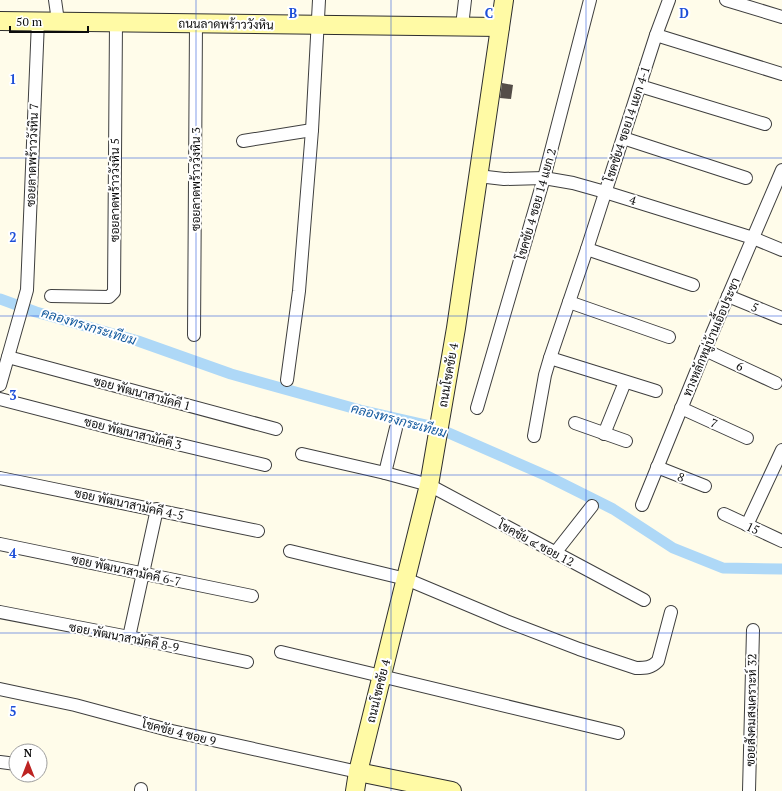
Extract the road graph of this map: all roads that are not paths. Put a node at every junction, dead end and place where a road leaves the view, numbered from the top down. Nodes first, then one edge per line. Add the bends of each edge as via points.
1 (55, 0) edge
2 (319, 0) edge
3 (465, 0) edge
4 (504, 0) edge
5 (590, 0) edge
6 (669, 0) edge
7 (726, 0) edge
8 (782, 17) edge
9 (0, 21) edge
10 (38, 21) junction
11 (58, 22) junction
12 (116, 22) junction
13 (196, 23) junction
14 (318, 25) junction
15 (462, 26) junction
16 (500, 27) junction
17 (656, 35) junction
18 (782, 74) edge
19 (640, 86) junction
20 (765, 124) dead end
21 (312, 130) junction
22 (623, 138) junction
23 (243, 141) dead end
24 (478, 176) junction
25 (544, 178) junction
26 (746, 178) dead end
27 (780, 178) edge
28 (605, 192) junction
29 (753, 238) junction
30 (587, 249) junction
31 (782, 250) edge
32 (692, 285) dead end
33 (51, 296) dead end
34 (728, 296) junction
35 (569, 302) junction
36 (782, 318) edge
37 (194, 335) dead end
38 (669, 337) dead end
39 (705, 350) junction
40 (8, 358) junction
41 (550, 358) junction
42 (2, 372) edge
43 (287, 380) dead end
44 (625, 382) junction
45 (776, 383) dead end
46 (0, 385) edge
47 (656, 391) dead end
48 (0, 399) edge
49 (477, 408) dead end
50 (681, 408) junction
51 (575, 423) dead end
52 (396, 428) dead end
53 (276, 429) dead end
54 (604, 434) junction
55 (534, 436) dead end
56 (747, 438) dead end
57 (626, 441) dead end
58 (782, 450) edge
59 (302, 454) dead end
60 (265, 465) dead end
61 (657, 467) junction
62 (778, 471) edge
63 (385, 473) junction
64 (0, 478) edge
65 (429, 485) junction
66 (705, 486) dead end
67 (642, 505) dead end
68 (592, 506) dead end
69 (157, 509) junction
70 (724, 514) dead end
71 (747, 525) junction
72 (258, 531) dead end
73 (782, 541) edge
74 (0, 544) edge
75 (290, 551) dead end
76 (555, 553) junction
77 (143, 573) junction
78 (406, 579) junction
79 (252, 596) dead end
80 (644, 600) dead end
81 (0, 612) edge
82 (671, 612) dead end
83 (753, 630) dead end
84 (129, 637) junction
85 (282, 652) dead end
86 (247, 662) dead end
87 (382, 676) junction
88 (0, 689) edge
89 (618, 733) dead end
90 (358, 772) junction
91 (355, 791) edge
92 (452, 791) edge
93 (749, 791) edge

1 - 11 street
2 - 14 street
3 - 15 street
4 - 16 main road, ถนนโชคชัย 4
5 - 25 street, โชคชัย 4 ซอย 14 แยก 2
6 - 17 street, โชคชัย4 ซอย14 แยก 4-1
7 - 8 street
9 - 10 main road, ถนนลาดพร้าววังหิน
10 - 11 main road, ถนนลาดพร้าววังหิน
10 - 40 street, ซอยลาดพร้าววังหิน 7 via 24,301
11 - 12 main road, ถนนลาดพร้าววังหิน
12 - 13 main road, ถนนลาดพร้าววังหิน
12 - 33 street, ซอยลาดพร้าววังหิน 5 via 114,292 109,297
13 - 14 main road, ถนนลาดพร้าววังหิน
13 - 37 street, ซอยลาดพร้าววังหิน 3
14 - 15 main road, ถนนลาดพร้าววังหิน
14 - 21 street
15 - 16 main road, ถนนลาดพร้าววังหิน
16 - 24 main road, ถนนโชคชัย 4
17 - 18 street
17 - 19 street, โชคชัย4 ซอย14 แยก 4-1
19 - 20 street
19 - 22 street, โชคชัย4 ซอย14 แยก 4-1
21 - 23 street
21 - 43 street via 299,291
22 - 26 street
22 - 28 street, โชคชัย4 ซอย14 แยก 4-1
24 - 25 street, 4 via 504,179
24 - 65 main road, ถนนโชคชัย 4 via 456,328
25 - 28 street, 4
25 - 49 street, โชคชัย 4 ซอย 14 แยก 2
27 - 29 street, ทางหลักหมู่บ้านเอื้อประชา
28 - 29 street, 4
28 - 30 street, โชคชัย4 ซอย14 แยก 4-1
29 - 31 street, 4
29 - 34 street, ทางหลักหมู่บ้านเอื้อประชา
30 - 32 street
30 - 35 street, โชคชัย4 ซอย14 แยก 4-1
34 - 36 street, 5
34 - 39 street, ทางหลักหมู่บ้านเอื้อประชา
35 - 38 street
35 - 41 street, โชคชัย4 ซอย14 แยก 4-1
39 - 45 street, 6
39 - 50 street, ทางหลักหมู่บ้านเอื้อประชา
40 - 42 street, ซอยลาดพร้าววังหิน 7
40 - 53 street, ซอย พัฒนาสามัคคี 1
41 - 44 street
41 - 55 street, โชคชัย4 ซอย14 แยก 4-1
42 - 46 street, ซอยลาดพร้าววังหิน 7
44 - 47 street
44 - 54 street
48 - 60 street, ซอย พัฒนาสามัคคี 3
50 - 56 street, 7
50 - 61 street, ทางหลักหมู่บ้านเอื้อประชา
51 - 54 street
52 - 63 street
54 - 57 street
58 - 62 street
59 - 63 street, โชคชัย ๔ ซอย 12
61 - 66 street, 8
61 - 67 street, ทางหลักหมู่บ้านเอื้อประชา
62 - 71 street
63 - 65 street, โชคชัย ๔ ซอย 12
64 - 69 street, ซอย พัฒนาสามัคคี 4-5
65 - 76 street, โชคชัย ๔ ซอย 12
65 - 78 main road, ถนนโชคชัย 4
68 - 76 street
69 - 72 street, ซอย พัฒนาสามัคคี 4-5
69 - 77 street
70 - 71 street, 15
71 - 73 street, 15
74 - 77 street, ซอย พัฒนาสามัคคี 6-7
75 - 78 street
76 - 80 street, โชคชัย ๔ ซอย 12
77 - 79 street, ซอย พัฒนาสามัคคี 6-7
77 - 84 street
78 - 82 street via 506,621 636,668 653,666 658,661
78 - 87 main road, ถนนโชคชัย 4
81 - 84 street, ซอย พัฒนาสามัคคี 8-9
83 - 93 street, ซอยสังคมสงเคราะห์ 32
84 - 86 street, ซอย พัฒนาสามัคคี 8-9
85 - 87 street
87 - 89 street
87 - 90 main road, ถนนโชคชัย 4
88 - 90 street, โชคชัย 4 ซอย 9 via 75,705 179,733
90 - 91 main road, ถนนโชคชัย 4
90 - 92 main road

